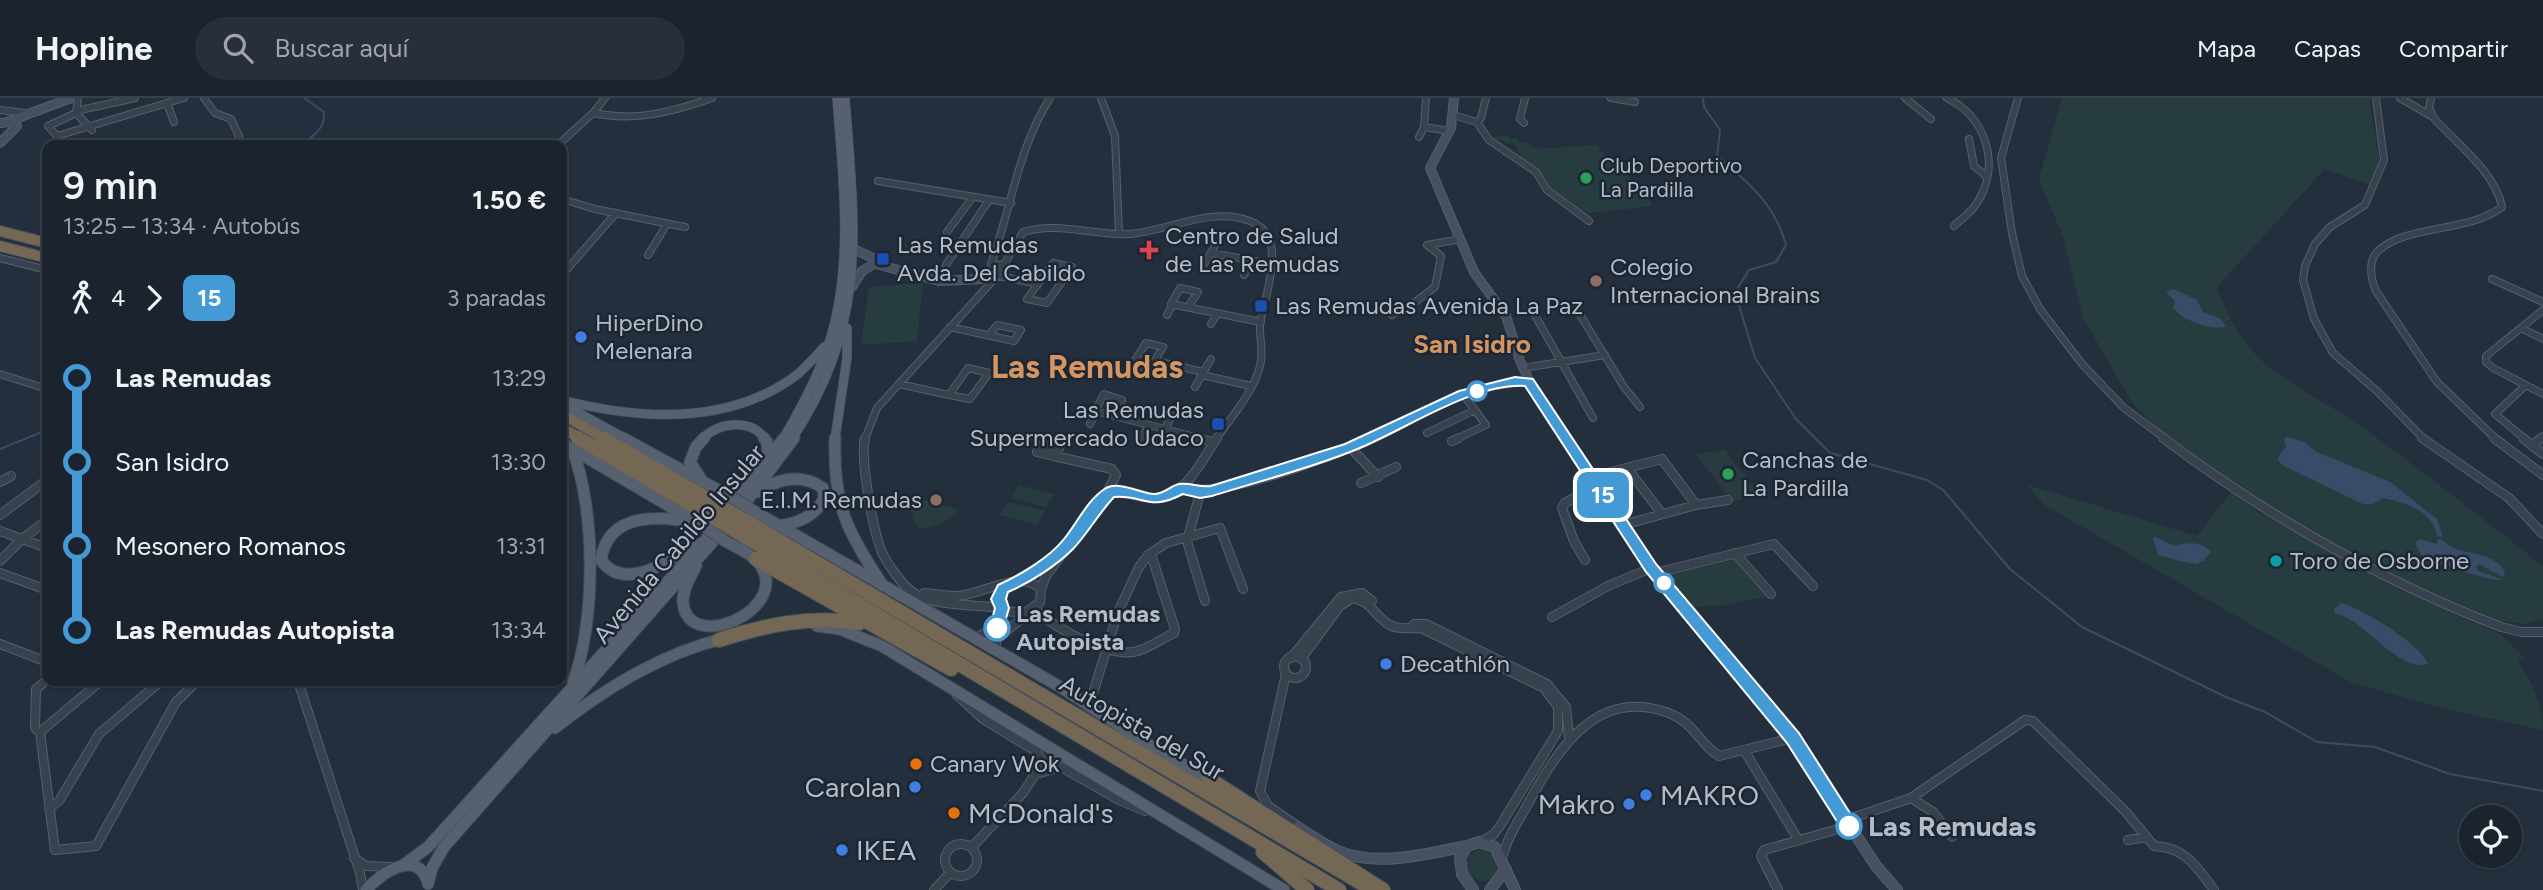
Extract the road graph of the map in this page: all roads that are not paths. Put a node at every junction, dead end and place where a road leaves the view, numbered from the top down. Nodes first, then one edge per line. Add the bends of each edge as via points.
1 (71, 98) edge
2 (78, 98) edge
3 (135, 98) edge
4 (184, 98) edge
5 (204, 98) edge
6 (606, 98) edge
7 (712, 98) edge
8 (837, 98) edge
9 (845, 98) edge
10 (1050, 98) edge
11 (1101, 98) edge
12 (1426, 98) edge
13 (1454, 98) edge
14 (1486, 98) edge
15 (1525, 98) edge
16 (1611, 98) edge
17 (1905, 98) edge
18 (1947, 98) edge
19 (2018, 98) edge
20 (2376, 98) edge
21 (2406, 101) edge
22 (1635, 102) dead end
23 (2430, 102) edge
24 (167, 103) junction
25 (44, 109) junction
26 (76, 112) junction
27 (34, 113) junction
28 (593, 113) junction
29 (1453, 115) junction
30 (2433, 117) junction
31 (3, 118) edge
32 (1931, 119) dead end
33 (174, 122) dead end
34 (1477, 122) junction
35 (1524, 123) dead end
36 (1424, 127) junction
37 (14, 129) junction
38 (92, 130) junction
39 (1450, 131) junction
40 (0, 137) edge
41 (1419, 137) dead end
42 (1969, 139) dead end
43 (237, 140) edge
44 (565, 140) edge
45 (0, 143) edge
46 (567, 147) edge
47 (572, 148) dead end
48 (1986, 176) junction
49 (878, 181) dead end
50 (972, 198) junction
51 (567, 200) edge
52 (989, 200) junction
53 (1011, 203) junction
54 (616, 213) junction
55 (1589, 220) dead end
56 (667, 224) junction
57 (1954, 226) dead end
58 (685, 227) dead end
59 (2, 232) edge
60 (947, 232) dead end
61 (1119, 234) junction
62 (1461, 239) junction
63 (42, 242) edge
64 (0, 246) edge
65 (42, 246) edge
66 (1215, 246) dead end
67 (854, 249) junction
68 (1211, 253) junction
69 (648, 255) dead end
70 (42, 257) edge
71 (0, 258) edge
72 (1252, 261) junction
73 (873, 262) junction
74 (1272, 264) junction
75 (946, 265) dead end
76 (1003, 265) junction
77 (994, 266) junction
78 (1203, 266) dead end
79 (42, 269) edge
80 (567, 269) edge
81 (1244, 275) dead end
82 (993, 277) junction
83 (981, 279) joint
84 (2492, 279) dead end
85 (1038, 284) junction
86 (852, 287) junction
87 (2543, 302) edge
88 (1173, 304) junction
89 (1188, 307) junction
90 (2543, 310) edge
91 (1579, 313) dead end
92 (1217, 314) junction
93 (1167, 315) dead end
94 (1392, 315) dead end
95 (1536, 317) dead end
96 (846, 321) junction
97 (1261, 322) junction
98 (1211, 324) dead end
99 (950, 327) junction
100 (2521, 328) junction
101 (833, 329) junction
102 (989, 335) dead end
103 (2543, 339) edge
104 (1605, 355) junction
105 (1211, 359) dead end
106 (1155, 361) junction
107 (1561, 362) junction
108 (1523, 368) junction
109 (1203, 373) junction
110 (0, 374) edge
111 (1528, 382) junction
112 (899, 384) junction
113 (2526, 385) junction
114 (1251, 386) junction
115 (1195, 387) dead end
116 (42, 388) edge
117 (1463, 394) junction
118 (2543, 394) edge
119 (949, 395) junction
120 (567, 402) edge
121 (567, 404) edge
122 (1640, 407) dead end
123 (1475, 410) junction
124 (1097, 411) junction
125 (1114, 415) junction
126 (1172, 416) dead end
127 (567, 418) edge
128 (1593, 418) dead end
129 (1090, 424) dead end
130 (1149, 425) junction
131 (1165, 429) junction
132 (567, 431) edge
133 (1427, 433) dead end
134 (2543, 436) edge
135 (1140, 441) dead end
136 (1452, 441) dead end
137 (1213, 442) junction
138 (567, 446) edge
139 (2532, 446) junction
140 (1350, 447) junction
141 (2543, 454) edge
142 (1054, 456) dead end
143 (768, 459) junction
144 (1396, 467) dead end
145 (1627, 468) junction
146 (2543, 475) edge
147 (11, 476) dead end
148 (1378, 477) junction
149 (1113, 480) junction
150 (703, 481) junction
151 (1594, 481) junction
152 (0, 482) edge
153 (1361, 483) dead end
154 (42, 484) edge
155 (1181, 489) junction
156 (1120, 491) junction
157 (1200, 493) junction
158 (1106, 494) junction
159 (751, 498) junction
160 (1728, 500) dead end
161 (1696, 505) junction
162 (1662, 514) junction
163 (0, 515) edge
164 (712, 521) junction
165 (42, 524) edge
166 (739, 525) junction
167 (1623, 525) junction
168 (778, 526) junction
169 (0, 531) edge
170 (2543, 534) edge
171 (1188, 535) junction
172 (22, 539) junction
173 (42, 544) edge
174 (1067, 545) junction
175 (1735, 553) junction
176 (1151, 554) junction
177 (700, 557) junction
178 (756, 559) junction
179 (1585, 560) dead end
180 (0, 561) edge
181 (1653, 570) junction
182 (0, 573) edge
183 (1022, 580) junction
184 (904, 584) junction
185 (1007, 585) junction
186 (1814, 586) dead end
187 (42, 588) edge
188 (885, 589) junction
189 (1041, 589) junction
190 (1242, 589) dead end
191 (1772, 594) dead end
192 (1205, 601) dead end
193 (1037, 607) junction
194 (1002, 608) junction
195 (1024, 613) junction
196 (1552, 617) dead end
197 (2543, 632) edge
198 (975, 638) junction
199 (719, 640) junction
200 (0, 644) edge
201 (1106, 648) junction
202 (995, 650) junction
203 (1291, 658) junction
204 (933, 659) junction
205 (1301, 659) junction
206 (42, 660) edge
207 (1286, 674) junction
208 (42, 684) edge
209 (92, 686) edge
210 (154, 686) edge
211 (192, 686) edge
212 (300, 686) edge
213 (571, 688) junction
214 (954, 691) junction
215 (1089, 706) junction
216 (40, 732) junction
217 (1569, 737) junction
218 (1793, 738) junction
219 (1086, 740) junction
220 (529, 750) junction
221 (1744, 750) junction
222 (1039, 773) junction
223 (1209, 779) junction
224 (1911, 798) junction
225 (49, 808) junction
226 (1847, 823) junction
227 (1176, 824) junction
228 (1236, 829) junction
229 (1311, 835) junction
230 (1952, 836) dead end
231 (2146, 837) junction
232 (1798, 839) junction
233 (2128, 841) dead end
234 (1480, 842) junction
235 (1466, 846) junction
236 (972, 848) junction
237 (1503, 855) junction
238 (354, 858) junction
239 (402, 866) junction
240 (1506, 869) junction
241 (950, 873) junction
242 (428, 887) edge
243 (365, 890) edge
244 (934, 890) edge
245 (1283, 890) edge
246 (1307, 890) edge
247 (1339, 890) edge
248 (1373, 890) edge
249 (1383, 890) edge
250 (1473, 890) edge
251 (1490, 890) edge
252 (1515, 890) edge
253 (1778, 890) edge
254 (1897, 890) edge
255 (2214, 890) edge

1 - 25 street
2 - 26 street
3 - 26 street
4 - 24 street
5 - 43 street via 215,113 231,119
6 - 28 street
7 - 28 street via 647,118
8 - 101 main road, Avenida Cabildo Insular via 844,242
9 - 67 main road, Avenida Cabildo Insular
10 - 53 street via 1024,146
11 - 61 street via 1115,136
12 - 36 street
13 - 29 street
14 - 34 street
15 - 35 street via 1520,119
16 - 22 street
17 - 32 street
18 - 48 street via 1965,107 1983,132 1990,170
19 - 197 street via 2001,158 2021,273 2035,302 2106,391 2265,510 2342,553 2496,624 2516,631
20 - 170 street via 2384,160 2365,205 2330,227 2315,244 2303,280 2314,319 2333,353 2412,429 2509,498
21 - 23 street
21 - 30 street
23 - 30 street
24 - 33 street
24 - 38 street
25 - 27 street
25 - 31 street
26 - 38 street
26 - 38 street via 48,126 57,136
27 - 31 street
27 - 37 street
28 - 44 street
29 - 34 street
29 - 39 street
30 - 146 street via 2500,193 2502,207 2489,216 2388,244 2373,258 2371,278 2437,382 2483,429
31 - 37 street via 15,123
34 - 55 street via 1489,140 1536,172 1547,190
36 - 39 street
36 - 41 street
37 - 40 street
37 - 45 street
39 - 62 street via 1430,168
42 - 48 street via 1974,166
46 - 47 street
48 - 57 street via 1977,204
49 - 50 street
50 - 52 street
50 - 60 street
51 - 54 street
52 - 53 street
52 - 75 street
53 - 77 street
54 - 56 street
54 - 80 street
56 - 58 street
56 - 69 street
59 - 63 highway
59 - 65 highway
61 - 74 street via 1217,217 1241,219 1264,230
61 - 76 street via 1031,229 1018,239
62 - 94 street via 1427,245 1441,256 1435,288
62 - 108 street via 1474,272 1506,316
64 - 70 highway
66 - 68 street
67 - 73 street
67 - 86 main road, Avenida Cabildo Insular
68 - 72 street
68 - 78 street
71 - 79 street
72 - 74 street
72 - 81 street
73 - 83 street via 939,281
73 - 86 street
74 - 97 street
76 - 77 street
76 - 82 street
77 - 82 street
82 - 83 street
82 - 85 street
82 - 99 street
84 - 87 street
85 - 85 street via 1027,299 1047,303 1072,267 1053,263
86 - 96 main road, Avenida Cabildo Insular
88 - 89 street
88 - 89 street via 1180,288 1198,292
88 - 93 street
89 - 92 street
90 - 100 street
91 - 104 street
92 - 97 street
92 - 98 street
95 - 107 street
96 - 159 main road, Avenida Cabildo Insular via 830,369 802,424
96 - 188 main road via 848,347 836,454 839,500 850,534
97 - 114 street via 1260,367
99 - 102 street
99 - 112 street
100 - 103 street
100 - 113 street via 2490,353 2486,362
101 - 120 main road via 821,351 803,369 767,393 731,407 688,415 643,414
101 - 143 main road, Avenida Cabildo Insular via 810,390
104 - 107 street
104 - 122 street
105 - 109 street
106 - 106 street via 1163,347 1146,343 1132,365 1150,369
106 - 109 street
107 - 108 street
107 - 128 street
108 - 111 street
109 - 114 street
109 - 115 street
110 - 116 street
111 - 117 street
111 - 151 street
112 - 119 street
112 - 184 street via 870,421 864,461 879,546
113 - 118 street
113 - 139 street via 2495,414
114 - 137 street
117 - 123 street
117 - 140 street
119 - 119 street via 970,399 989,373 968,368
121 - 150 main road
123 - 133 street
123 - 136 street via 1486,425
124 - 125 street
124 - 125 street via 1104,394 1120,397
124 - 129 street
125 - 130 street
126 - 131 street
127 - 164 highway, Autopista del Sur
130 - 131 street
130 - 135 street
131 - 137 street
132 - 164 highway, Autopista del Sur
134 - 139 street
137 - 155 street
138 - 164 main road
138 - 213 main road via 582,469 589,549 586,643
139 - 141 street
140 - 148 street
140 - 157 street
142 - 149 street via 1112,469
143 - 150 main road via 768,443 758,430 742,425 720,427 699,439 691,455 690,462
143 - 164 main road, Avenida Cabildo Insular
144 - 148 street
145 - 151 street
145 - 161 street via 1662,459
145 - 162 street
147 - 152 street
148 - 153 street
149 - 156 street
149 - 158 street
150 - 166 main road, bridge via 733,498
151 - 167 street
151 - 179 street via 1562,508
154 - 163 street
155 - 156 street via 1152,499
155 - 157 street
156 - 158 street
157 - 171 street
158 - 174 street
159 - 168 main road via 786,478 807,479 822,488 824,499 813,514
159 - 177 main road, Avenida Cabildo Insular
160 - 161 street
161 - 162 street
162 - 167 street
164 - 164 main road via 678,556 647,572 619,573 602,565 600,553 610,537 637,520
164 - 166 highway, Autopista del Sur, bridge
164 - 213 main road, Avenida Cabildo Insular
165 - 172 street
166 - 168 main road
166 - 178 main road
166 - 219 highway, Autopista del Sur
166 - 248 highway, Autopista del Sur
167 - 181 street
168 - 188 main road
169 - 172 street
171 - 176 street
171 - 190 street via 1220,528
171 - 192 street
172 - 173 street
172 - 180 street
174 - 183 street
174 - 189 street
175 - 181 street
175 - 186 street via 1774,544
175 - 191 street
176 - 201 street via 1121,603
176 - 201 street via 1174,633 1134,652
177 - 178 main road via 683,602 694,621 714,626 744,618 761,602 765,576
177 - 220 main road, Avenida Cabildo Insular
178 - 204 highway
181 - 196 street via 1608,586
181 - 218 street
182 - 187 street
183 - 185 street
183 - 189 street
184 - 185 street via 919,592 959,596
184 - 194 street via 916,595 939,601
185 - 194 street via 998,599
188 - 198 main road
189 - 193 street
193 - 195 street
193 - 201 street via 1044,619
194 - 195 street via 1012,614
194 - 198 street via 997,628
195 - 202 street via 997,638
198 - 202 main road
199 - 204 highway via 787,620 838,618 862,624
199 - 214 main road via 789,626 839,629 882,646
199 - 220 main road via 612,686
200 - 206 street
201 - 215 street
202 - 215 main road
203 - 205 street
203 - 207 street via 1283,665
203 - 217 street via 1337,600 1362,593 1389,622 1426,624 1546,684 1566,705
204 - 219 highway via 1023,711
205 - 207 street via 1307,668 1303,674
205 - 234 street via 1340,606 1357,598 1369,603 1388,624 1421,628 1553,696 1560,717 1558,731 1500,826
207 - 229 street via 1260,791 1268,806
208 - 216 street via 36,689 35,728
209 - 216 street
210 - 225 street via 99,734 58,801
211 - 225 street via 176,702 101,841 92,849 55,850
212 - 238 street
213 - 239 main road, Avenida Cabildo Insular via 428,847
214 - 222 street via 983,719 1037,752 1043,762
214 - 227 main road
215 - 223 main road
216 - 225 street
217 - 221 street via 1598,714 1644,706 1681,720 1719,755
217 - 237 street
218 - 221 street
218 - 226 street
219 - 228 highway, Autopista del Sur
220 - 242 main road, Avenida Cabildo Insular via 444,847
221 - 232 street
222 - 227 street via 1062,767 1117,799
222 - 236 street
223 - 229 street
223 - 249 highway
224 - 226 street
224 - 230 street via 1933,812
224 - 231 street via 2025,720 2033,721
226 - 232 street
226 - 254 street
227 - 245 main road
228 - 246 highway
228 - 247 highway, Autopista del Sur
229 - 235 street via 1340,852 1363,858
231 - 233 street
231 - 255 street via 2154,846 2183,851
232 - 253 street via 1762,852
234 - 235 street
234 - 237 street
235 - 250 street via 1458,867
236 - 241 street via 978,859 974,868 965,874
236 - 241 street via 959,846 947,853 944,866
237 - 240 street
238 - 239 street via 366,866
238 - 243 street
239 - 242 main road via 425,871
239 - 243 main road, Avenida Cabildo Insular via 383,873
240 - 251 street
240 - 252 street
241 - 244 street

